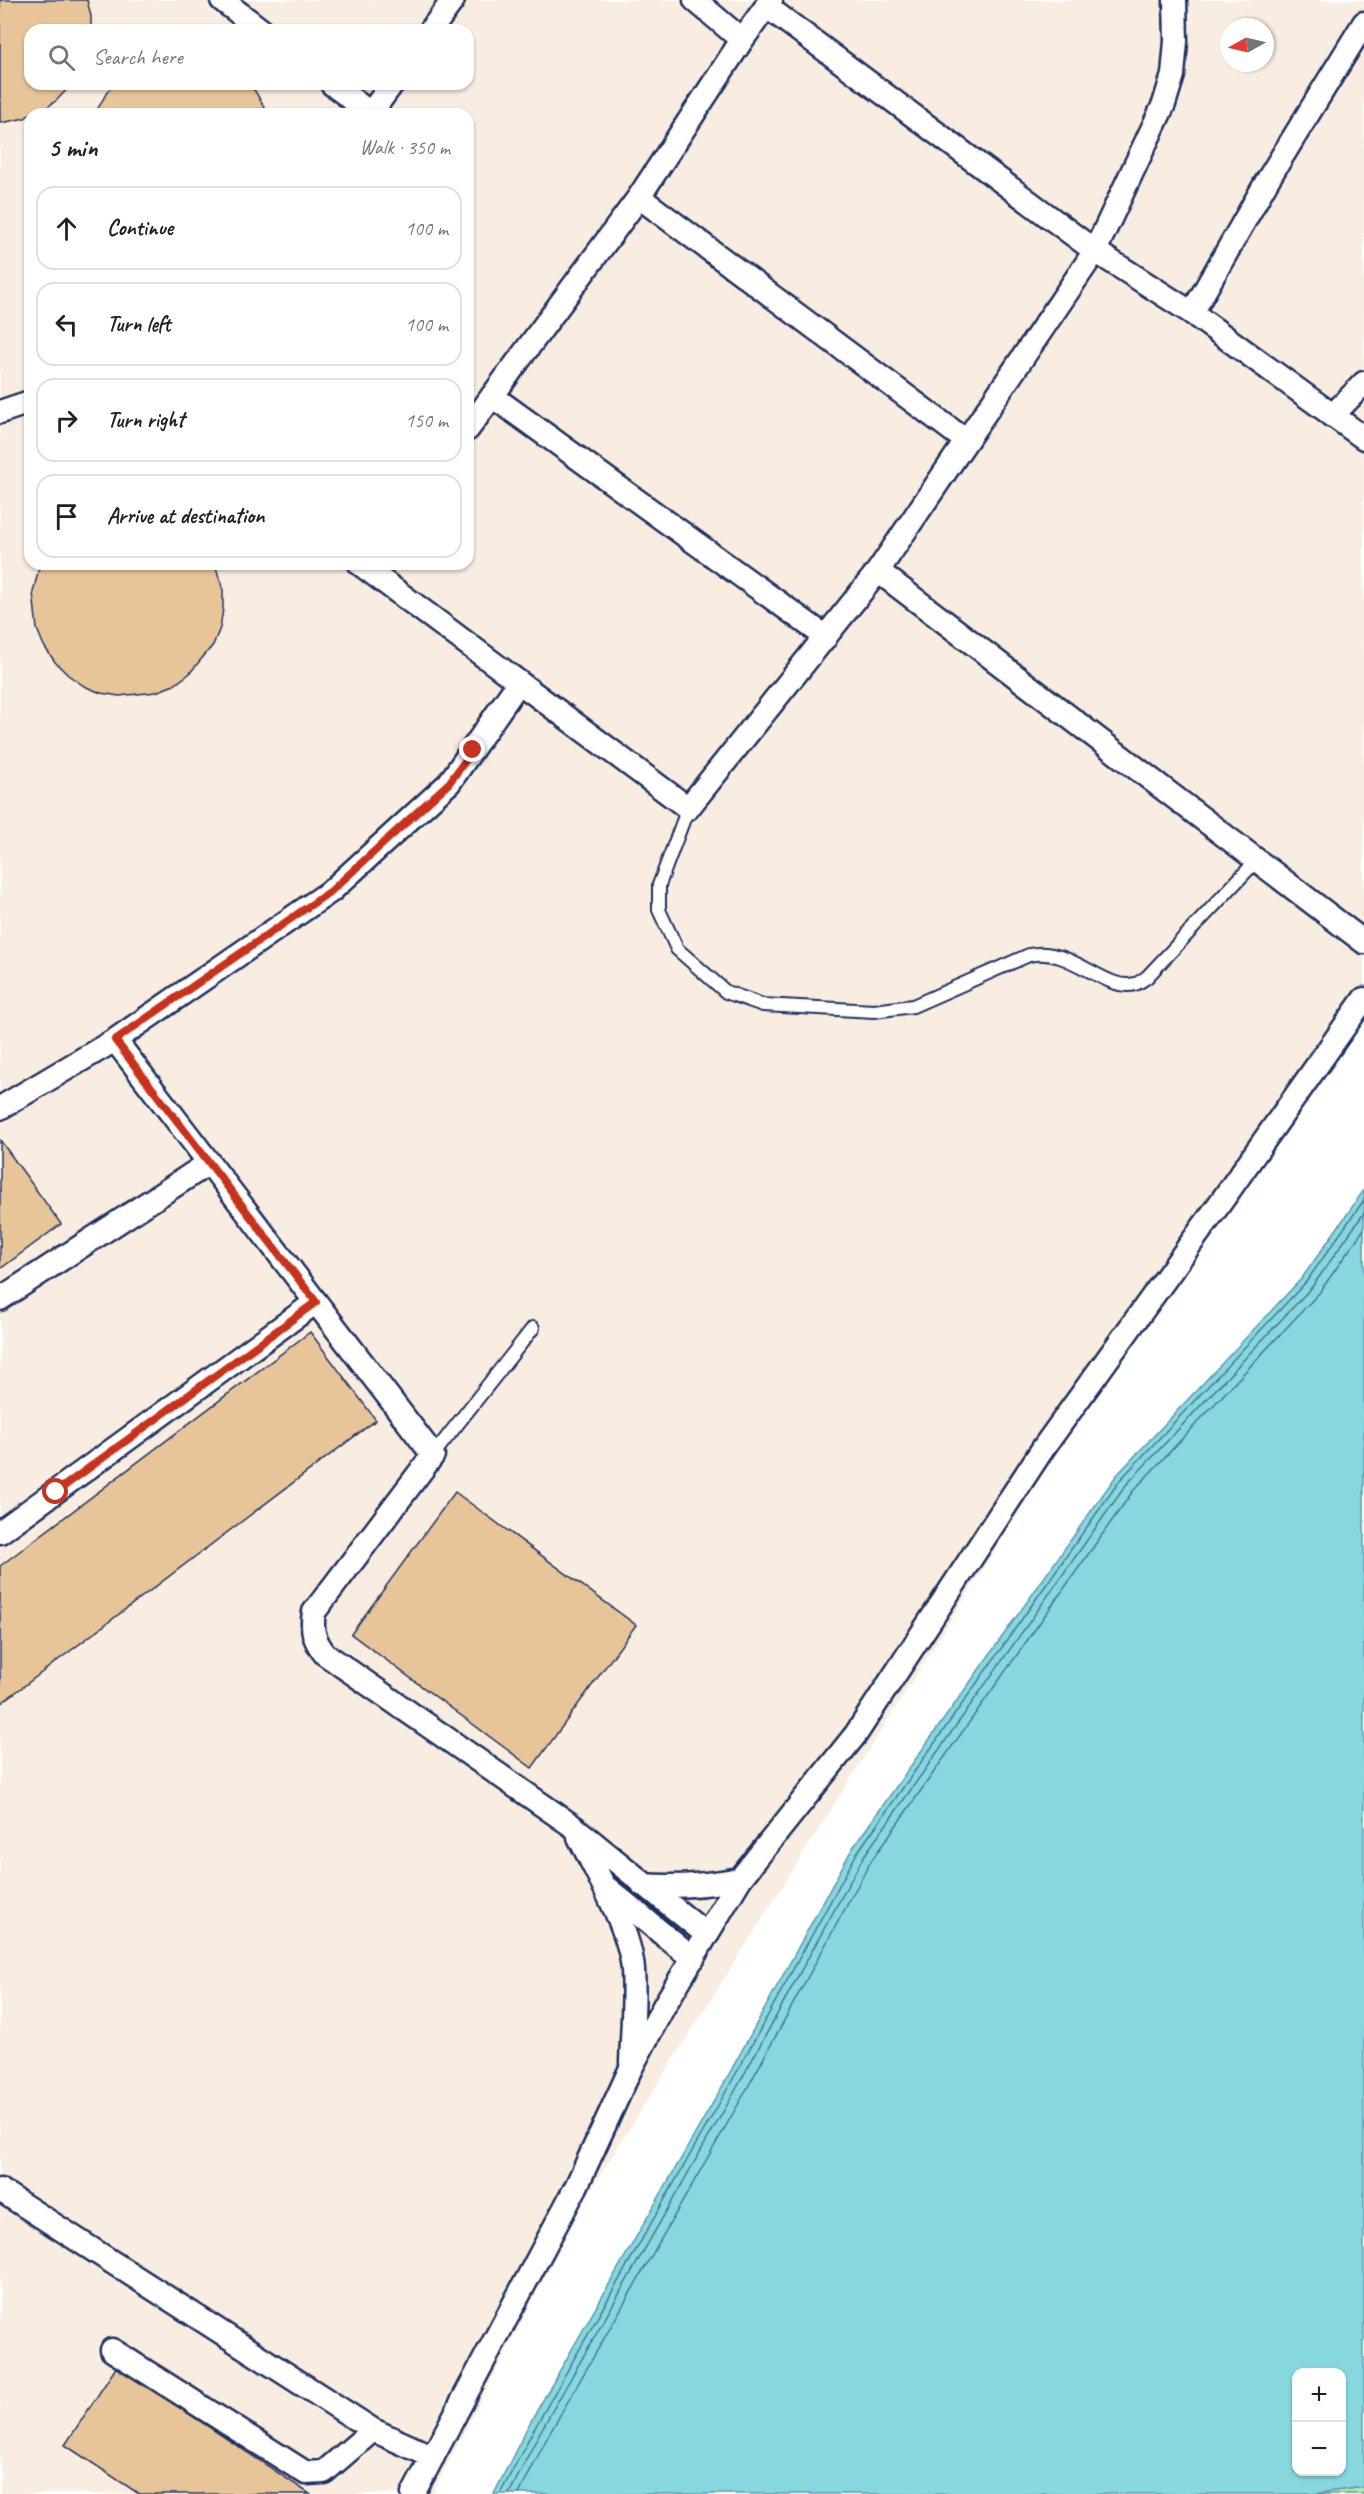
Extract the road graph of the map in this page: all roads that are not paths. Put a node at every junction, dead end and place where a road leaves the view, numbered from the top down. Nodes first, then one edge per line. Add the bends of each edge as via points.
1 (222, 0) edge
2 (453, 0) edge
3 (695, 0) edge
4 (1175, 0) edge
5 (769, 3) edge
6 (1364, 23) edge
7 (253, 24) edge
8 (435, 24) edge
9 (742, 40) junction
10 (340, 90) edge
11 (387, 90) edge
12 (363, 108) edge
13 (374, 108) edge
14 (639, 197) junction
15 (1095, 251) junction
16 (1192, 313) junction
17 (1364, 383) edge
18 (492, 396) junction
19 (24, 404) edge
20 (0, 412) edge
21 (1332, 416) junction
22 (474, 421) edge
23 (1364, 438) edge
24 (965, 440) junction
25 (371, 570) edge
26 (878, 571) junction
27 (826, 637) junction
28 (519, 682) junction
29 (688, 808) junction
30 (1256, 861) junction
31 (1364, 942) edge
32 (1364, 999) edge
33 (115, 1040) junction
34 (0, 1108) edge
35 (210, 1163) junction
36 (0, 1299) edge
37 (316, 1302) junction
38 (533, 1328) dead end
39 (433, 1455) junction
40 (0, 1532) edge
41 (574, 1827) junction
42 (740, 1879) junction
43 (603, 1885) junction
44 (643, 1885) junction
45 (707, 1935) junction
46 (693, 1959) junction
47 (631, 2067) junction
48 (0, 2190) edge
49 (112, 2350) dead end
50 (374, 2430) junction
51 (433, 2457) junction
52 (413, 2494) edge

1 - 7 street
2 - 8 street
3 - 9 street
4 - 15 street via 1173,75 1164,104
5 - 9 street
5 - 15 street
6 - 16 street
9 - 14 street
10 - 12 street
11 - 13 street
14 - 18 street
14 - 24 street
15 - 16 street
15 - 24 street
16 - 21 street
17 - 21 street
18 - 22 street
18 - 27 street
19 - 20 street
21 - 23 street
24 - 26 street
25 - 28 street
26 - 27 street
26 - 30 street
27 - 29 street
28 - 29 street
28 - 33 street via 449,783 331,891
29 - 30 lane via 658,885 659,910 677,949 726,992 763,1005 894,1010 1042,952 1119,985 1135,985 1147,977
30 - 31 street
32 - 42 street via 1044,1447 856,1734
33 - 34 street
33 - 35 street
35 - 36 street
35 - 37 street
37 - 39 street
37 - 40 street
38 - 39 lane
39 - 41 street via 314,1612 315,1641 325,1654
41 - 43 street
41 - 44 street
42 - 44 street via 701,1886
42 - 45 street
43 - 46 street
43 - 47 street via 627,1941 633,1969
44 - 45 street
45 - 46 street
46 - 47 street
47 - 51 street via 576,2187
48 - 50 street
49 - 50 street via 306,2473 324,2472
50 - 51 street
51 - 52 street

